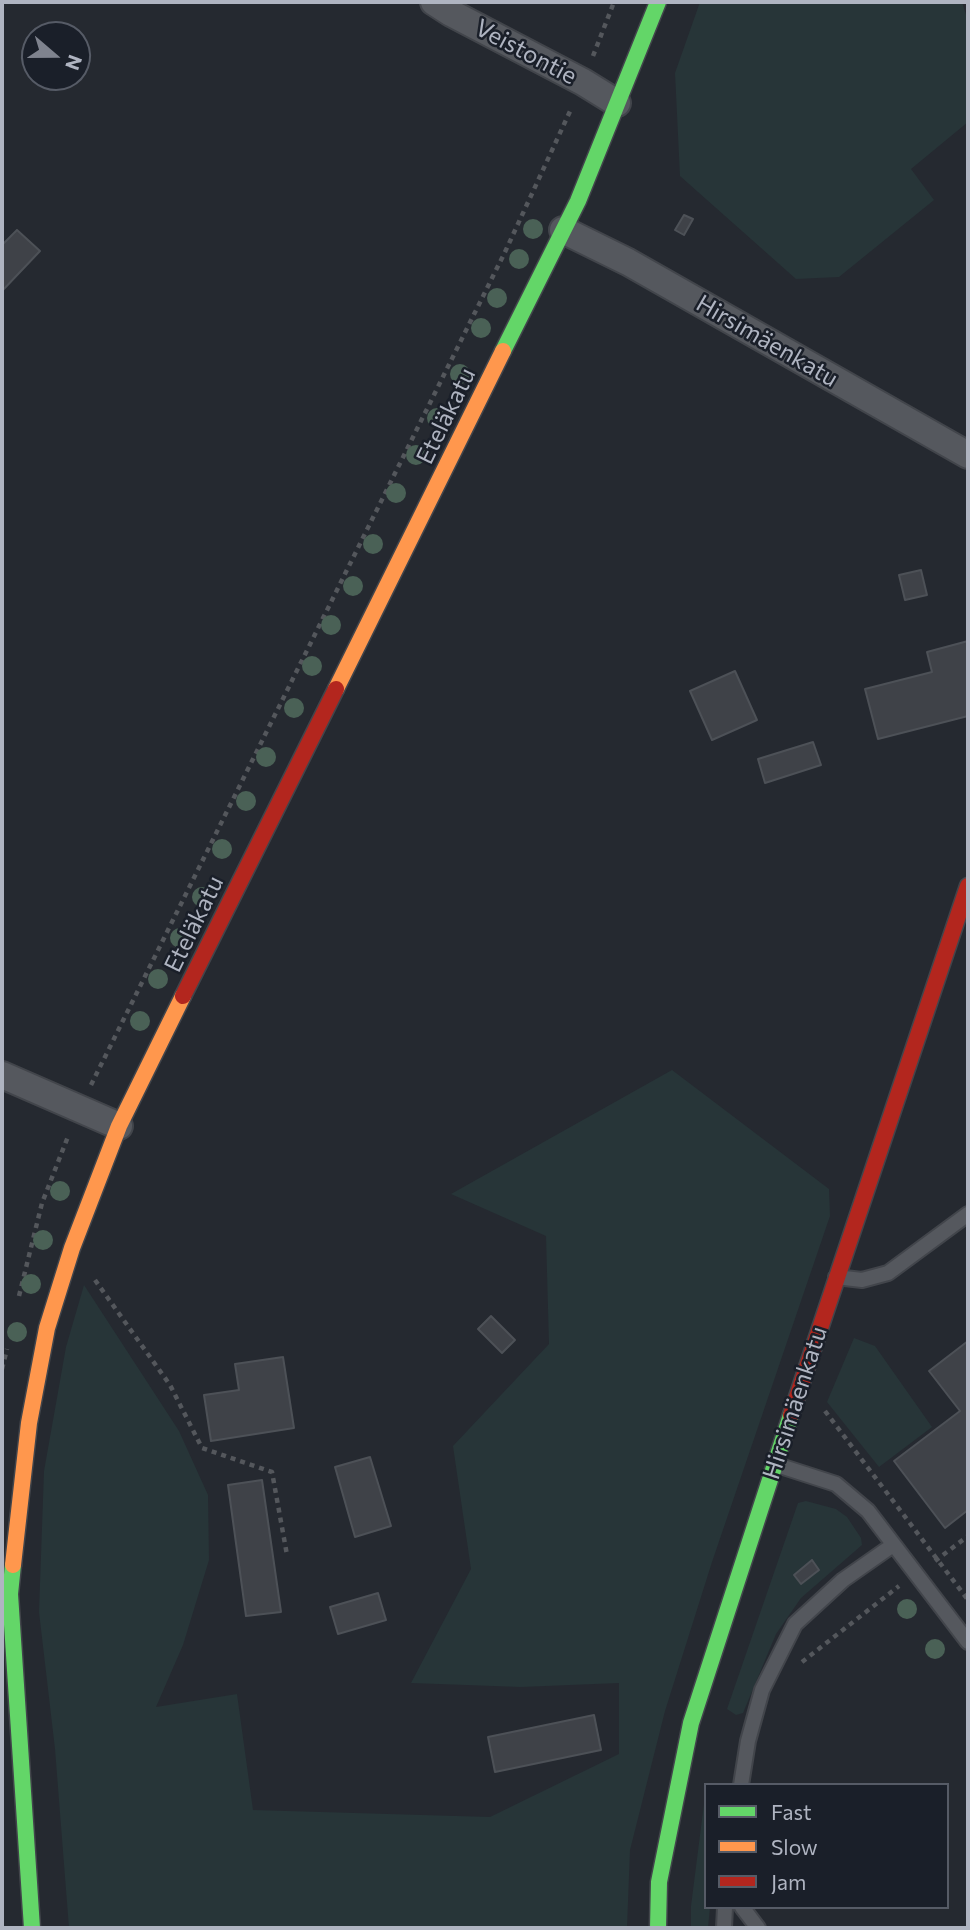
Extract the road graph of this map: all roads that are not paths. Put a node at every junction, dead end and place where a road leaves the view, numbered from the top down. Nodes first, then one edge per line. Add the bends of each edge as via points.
1 (434, 2) edge
2 (658, 2) edge
3 (617, 103) junction
4 (563, 230) junction
5 (968, 454) edge
6 (968, 886) edge
7 (2, 1075) edge
8 (119, 1126) junction
9 (968, 1214) edge
10 (836, 1277) junction
11 (774, 1464) junction
12 (893, 1545) junction
13 (968, 1642) edge
14 (741, 1783) edge
15 (14, 1833) edge
16 (725, 1909) edge
17 (744, 1909) edge
18 (32, 1928) edge
19 (658, 1928) edge
20 (724, 1928) edge
21 (758, 1928) edge

1 - 3 street, Veistontie
2 - 3 main road, Eteläkatu
3 - 4 main road, Eteläkatu
4 - 5 street, Hirsimäenkatu
4 - 8 main road, Eteläkatu
6 - 10 main road, Hirsimäenkatu
7 - 8 street
8 - 15 main road, Eteläkatu via 47,1328 29,1423 10,1594
9 - 10 lane via 888,1273 862,1280
10 - 11 main road, Hirsimäenkatu
11 - 12 lane via 836,1484 868,1511
11 - 19 main road, Hirsimäenkatu via 691,1723 659,1882
12 - 13 lane
12 - 14 lane via 843,1580 795,1624 762,1690
15 - 18 main road, Eteläkatu
16 - 20 lane
17 - 21 lane

